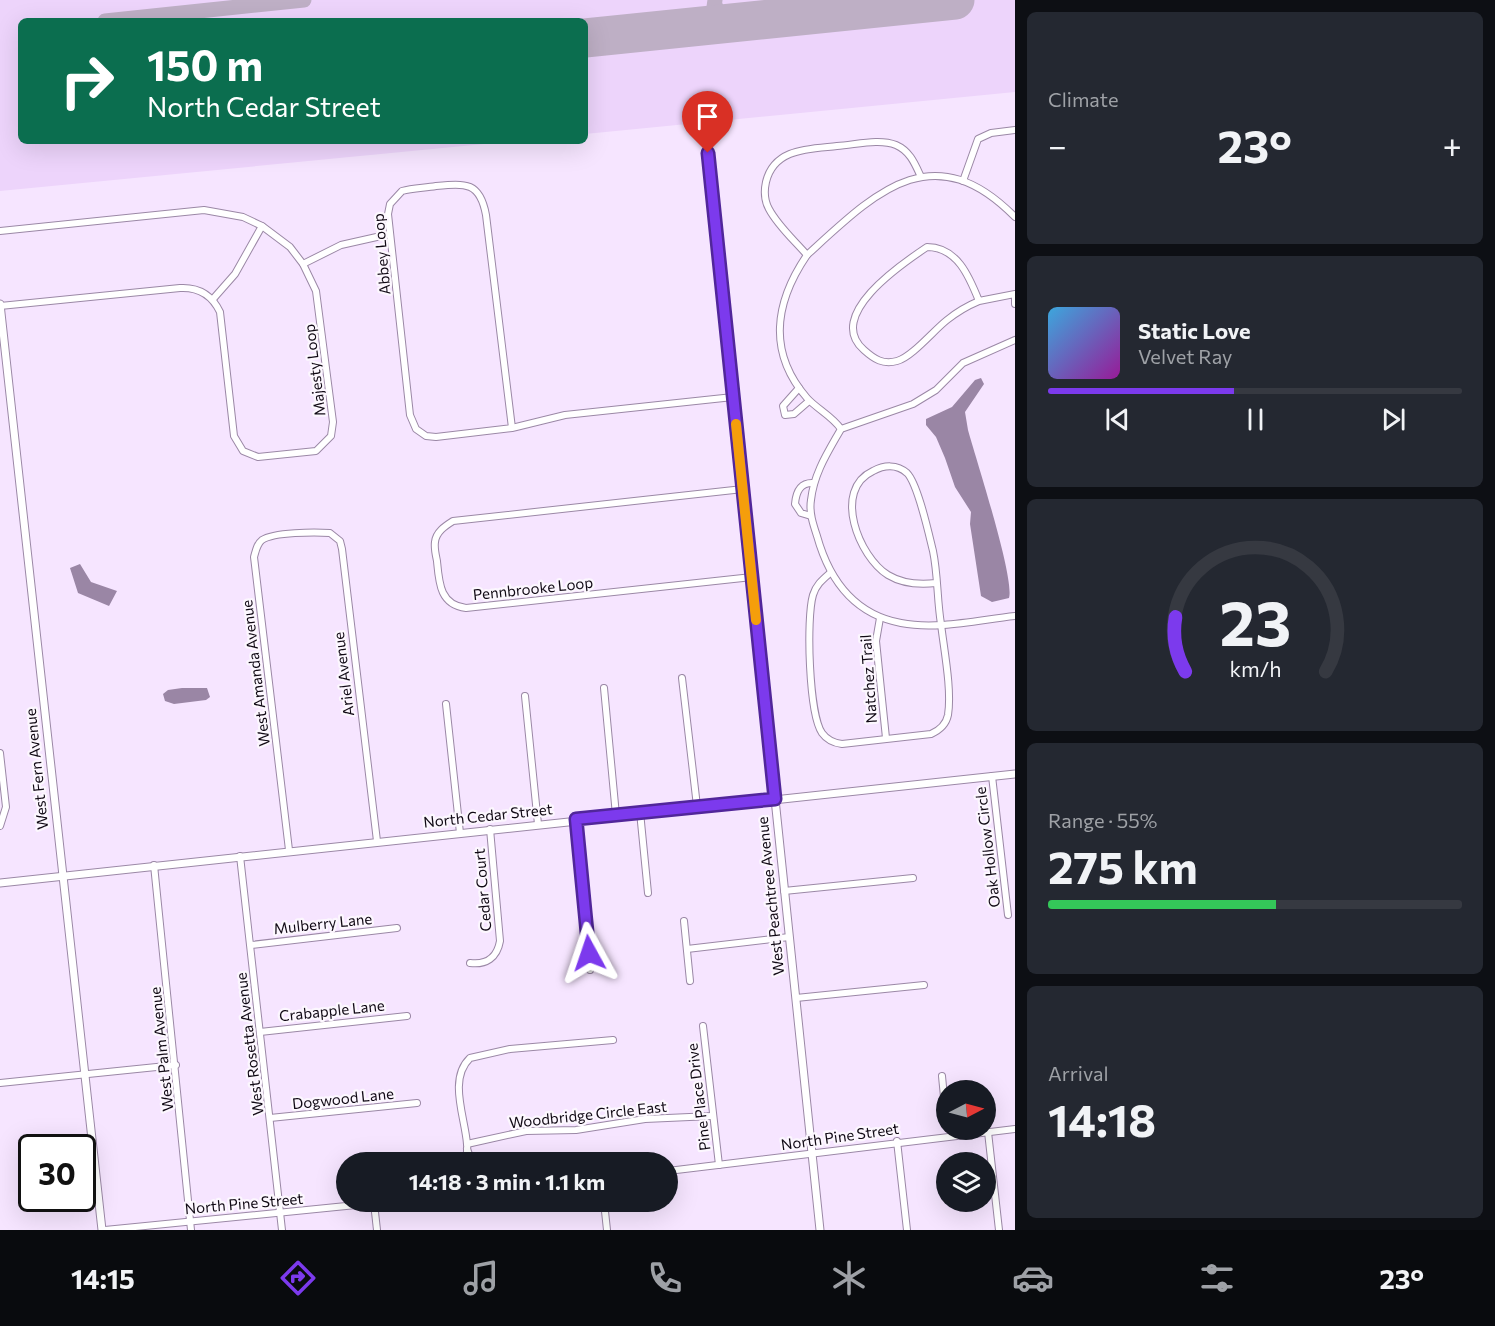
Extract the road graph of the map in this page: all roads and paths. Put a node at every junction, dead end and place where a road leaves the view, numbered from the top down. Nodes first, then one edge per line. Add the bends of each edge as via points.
1 (705, 130) dead end
2 (1015, 130) edge
3 (921, 177) junction
4 (963, 181) junction
5 (1015, 217) edge
6 (262, 226) junction
7 (0, 231) edge
8 (390, 234) junction
9 (807, 255) junction
10 (303, 264) junction
11 (1015, 294) edge
12 (213, 299) junction
13 (979, 301) junction
14 (1015, 304) edge
15 (0, 305) edge
16 (1015, 340) edge
17 (799, 388) junction
18 (733, 397) junction
19 (810, 401) junction
20 (512, 428) junction
21 (841, 429) junction
22 (814, 483) junction
23 (743, 489) junction
24 (811, 516) junction
25 (306, 533) joint
26 (830, 573) junction
27 (752, 577) junction
28 (936, 583) junction
29 (1015, 616) edge
30 (880, 618) junction
31 (941, 624) junction
32 (682, 678) dead end
33 (603, 688) dead end
34 (525, 696) dead end
35 (446, 704) dead end
36 (886, 738) junction
37 (0, 753) edge
38 (1015, 774) edge
39 (992, 776) junction
40 (775, 799) junction
41 (697, 806) junction
42 (640, 812) junction
43 (616, 815) junction
44 (576, 819) junction
45 (538, 824) junction
46 (0, 826) edge
47 (490, 829) junction
48 (460, 833) junction
49 (377, 841) junction
50 (289, 850) junction
51 (240, 856) junction
52 (154, 865) junction
53 (63, 875) junction
54 (913, 878) dead end
55 (0, 883) edge
56 (784, 891) junction
57 (648, 893) dead end
58 (1008, 915) dead end
59 (684, 921) dead end
60 (397, 928) dead end
61 (789, 937) junction
62 (251, 945) junction
63 (687, 949) junction
64 (470, 963) dead end
65 (590, 970) dead end
66 (690, 981) dead end
67 (924, 985) dead end
68 (796, 998) junction
69 (407, 1016) dead end
70 (703, 1026) dead end
71 (260, 1032) junction
72 (613, 1040) dead end
73 (176, 1065) junction
74 (85, 1075) junction
75 (942, 1076) dead end
76 (942, 1080) edge
77 (0, 1083) edge
78 (417, 1103) dead end
79 (712, 1116) junction
80 (270, 1118) junction
81 (1015, 1129) edge
82 (996, 1130) edge
83 (936, 1134) edge
84 (989, 1140) edge
85 (897, 1141) junction
86 (467, 1146) junction
87 (467, 1152) edge
88 (470, 1152) edge
89 (812, 1154) junction
90 (719, 1165) junction
91 (678, 1169) edge
92 (336, 1207) edge
93 (375, 1212) edge
94 (605, 1212) edge
95 (280, 1213) junction
96 (191, 1221) junction
97 (103, 1230) edge
98 (191, 1230) edge
99 (282, 1230) edge
100 (377, 1230) edge
101 (607, 1230) edge
102 (820, 1230) edge
103 (907, 1230) edge
104 (999, 1230) edge

1 - 18 street, West Peachtree Avenue
2 - 4 street via 991,133 978,140
3 - 4 street
3 - 9 street via 883,190
3 - 9 street via 912,158 894,144 881,142 789,153 768,175 764,193 768,208
4 - 5 street via 991,196
6 - 7 street, Majesty Loop via 243,217 204,210
6 - 10 street, Majesty Loop via 290,247
6 - 12 street via 235,274
8 - 10 street via 341,244
8 - 20 street, Abbey Loop via 412,424 431,437
8 - 20 street, Abbey Loop via 390,204 402,191 459,184 474,189 480,196 486,215
9 - 17 street via 787,288 779,321 785,362
10 - 12 street, Majesty Loop via 320,305 333,422 331,436 316,451 258,457 237,445 220,312
11 - 13 street
11 - 14 street
12 - 15 street via 188,288
13 - 13 street via 954,256 927,247 859,306 852,326 854,337 876,360 901,361 947,320
15 - 53 street, West Fern Avenue
16 - 21 street via 963,363 936,390 913,404
17 - 19 street
17 - 19 street via 783,406 785,415 794,414
18 - 20 street, Abbey Loop via 565,416
18 - 23 street, West Peachtree Avenue
19 - 21 street
21 - 22 street
22 - 24 street
22 - 24 street via 799,489 795,504 801,513
23 - 27 street, West Peachtree Avenue
23 - 27 street, Pennbrooke Loop via 453,521 435,542 439,585 448,602 466,608
24 - 26 street
25 - 49 street, Ariel Avenue via 330,533 340,541 342,549
25 - 50 street, West Amanda Avenue via 268,537 257,545 254,557
26 - 30 street via 854,600
26 - 36 street via 819,582 810,610 818,725 822,734 836,743
27 - 40 street, West Peachtree Avenue
28 - 28 street via 907,583 888,575 865,551 852,507 854,494 871,471 887,466 898,468 912,480 933,550
28 - 31 street
29 - 31 street
30 - 31 street via 909,624
30 - 36 street, Natchez Trail via 876,640
31 - 36 street via 949,704 943,726 931,734
32 - 41 street
33 - 43 street
34 - 45 street
35 - 48 street
37 - 46 street via 6,807
38 - 39 street, North Cedar Street
39 - 40 street, North Cedar Street
39 - 58 street, Oak Hollow Circle
40 - 41 street, North Cedar Street
40 - 56 street, West Peachtree Avenue
41 - 42 street, North Cedar Street
42 - 43 street, North Cedar Street
42 - 57 street
43 - 44 street, North Cedar Street
44 - 45 street, North Cedar Street
44 - 65 street
45 - 47 street, North Cedar Street
47 - 48 street, North Cedar Street
47 - 64 street, Cedar Court via 500,941 489,961
48 - 49 street, North Cedar Street
49 - 50 street, North Cedar Street
50 - 51 street, North Cedar Street
51 - 52 street, North Cedar Street
51 - 62 street, West Rosetta Avenue
52 - 53 street, North Cedar Street
52 - 73 street, West Palm Avenue
53 - 55 street, North Cedar Street
53 - 74 street, West Fern Avenue
54 - 56 street
56 - 61 street, West Peachtree Avenue
59 - 63 street
60 - 62 street, Mulberry Lane
61 - 63 street
61 - 68 street, West Peachtree Avenue
62 - 71 street, West Rosetta Avenue
63 - 66 street
67 - 68 street
68 - 89 street, West Peachtree Avenue
69 - 71 street, Crabapple Lane
70 - 79 street, Pine Place Drive
71 - 80 street, West Rosetta Avenue
72 - 86 street via 510,1049 470,1058 461,1069 458,1082
73 - 74 street
73 - 96 street, West Palm Avenue
74 - 77 street
74 - 97 street, West Fern Avenue
75 - 76 street
78 - 80 street, Dogwood Lane
79 - 86 street, Woodbridge Circle East via 645,1119 576,1131 526,1131
79 - 90 street, Pine Place Drive
80 - 95 street, West Rosetta Avenue
81 - 82 street, North Pine Street
83 - 85 street, North Pine Street
84 - 104 street
85 - 89 street, North Pine Street
85 - 103 street
86 - 87 street
86 - 88 street
89 - 90 street, North Pine Street
89 - 102 street, West Peachtree Avenue
90 - 91 street, North Pine Street
92 - 95 street, North Pine Street
93 - 100 street
94 - 101 street
95 - 96 street, North Pine Street
95 - 99 street, West Rosetta Avenue
96 - 97 street, North Pine Street
96 - 98 street, West Palm Avenue

